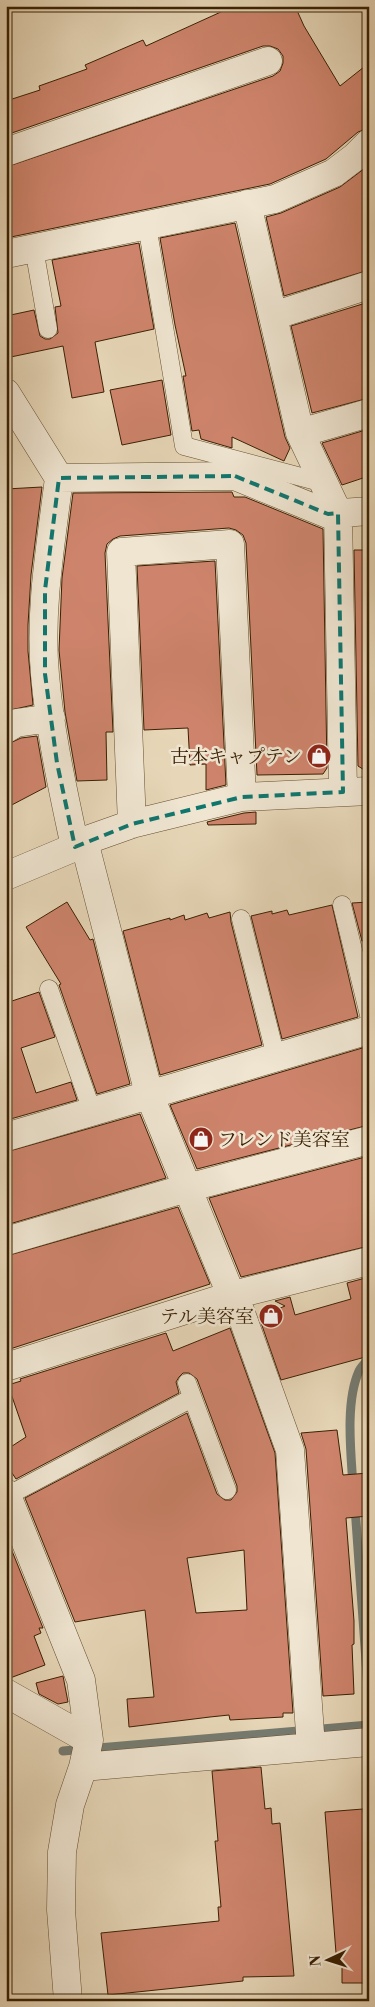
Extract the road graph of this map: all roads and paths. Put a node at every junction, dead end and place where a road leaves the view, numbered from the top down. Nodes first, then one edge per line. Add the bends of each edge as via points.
1 (268, 62) dead end
2 (369, 143) edge
3 (6, 152) edge
4 (247, 204) junction
5 (146, 225) junction
6 (34, 248) junction
7 (6, 254) edge
8 (369, 285) edge
9 (273, 316) junction
10 (48, 329) dead end
11 (6, 394) edge
12 (369, 413) edge
13 (15, 424) edge
14 (300, 432) junction
15 (59, 478) junction
16 (324, 483) junction
17 (369, 511) edge
18 (338, 513) junction
19 (51, 718) junction
20 (6, 729) edge
21 (356, 792) edge
22 (242, 797) junction
23 (132, 824) junction
24 (79, 844) junction
25 (6, 876) edge
26 (342, 905) dead end
27 (240, 919) dead end
28 (49, 989) dead end
29 (369, 1015) edge
30 (369, 1030) edge
31 (276, 1057) junction
32 (149, 1094) junction
33 (92, 1111) junction
34 (6, 1138) edge
35 (369, 1140) edge
36 (187, 1188) junction
37 (6, 1241) edge
38 (369, 1261) edge
39 (233, 1295) junction
40 (6, 1366) edge
41 (227, 1490) dead end
42 (7, 1494) edge
43 (6, 1693) edge
44 (310, 1737) junction
45 (369, 1742) edge
46 (86, 1752) junction
47 (68, 2001) edge

1 - 3 street
2 - 4 street via 334,173 275,199
4 - 5 street
4 - 9 street
5 - 6 street
5 - 16 lane via 184,446
6 - 7 street
6 - 10 lane
8 - 9 street
9 - 14 street
11 - 13 street
12 - 14 street
13 - 15 street
14 - 16 street
15 - 18 street via 235,476 328,514
15 - 19 street via 45,590 45,674
16 - 18 street
17 - 18 street
18 - 21 street
19 - 20 street via 16,723
19 - 24 street via 57,763
21 - 22 street
22 - 23 street
22 - 23 street via 230,544 121,552
23 - 24 street
24 - 25 street
24 - 32 street
26 - 29 lane
27 - 31 lane
28 - 33 lane
30 - 31 street
31 - 32 street
32 - 33 street
32 - 36 street
33 - 34 street
35 - 36 street
36 - 37 street
36 - 39 street
38 - 39 street
39 - 40 street
39 - 44 street via 290,1450
41 - 42 lane via 189,1390
42 - 46 street via 81,1680
43 - 46 street
44 - 45 street
44 - 46 street
46 - 47 street via 70,1805 62,1852 61,1910

